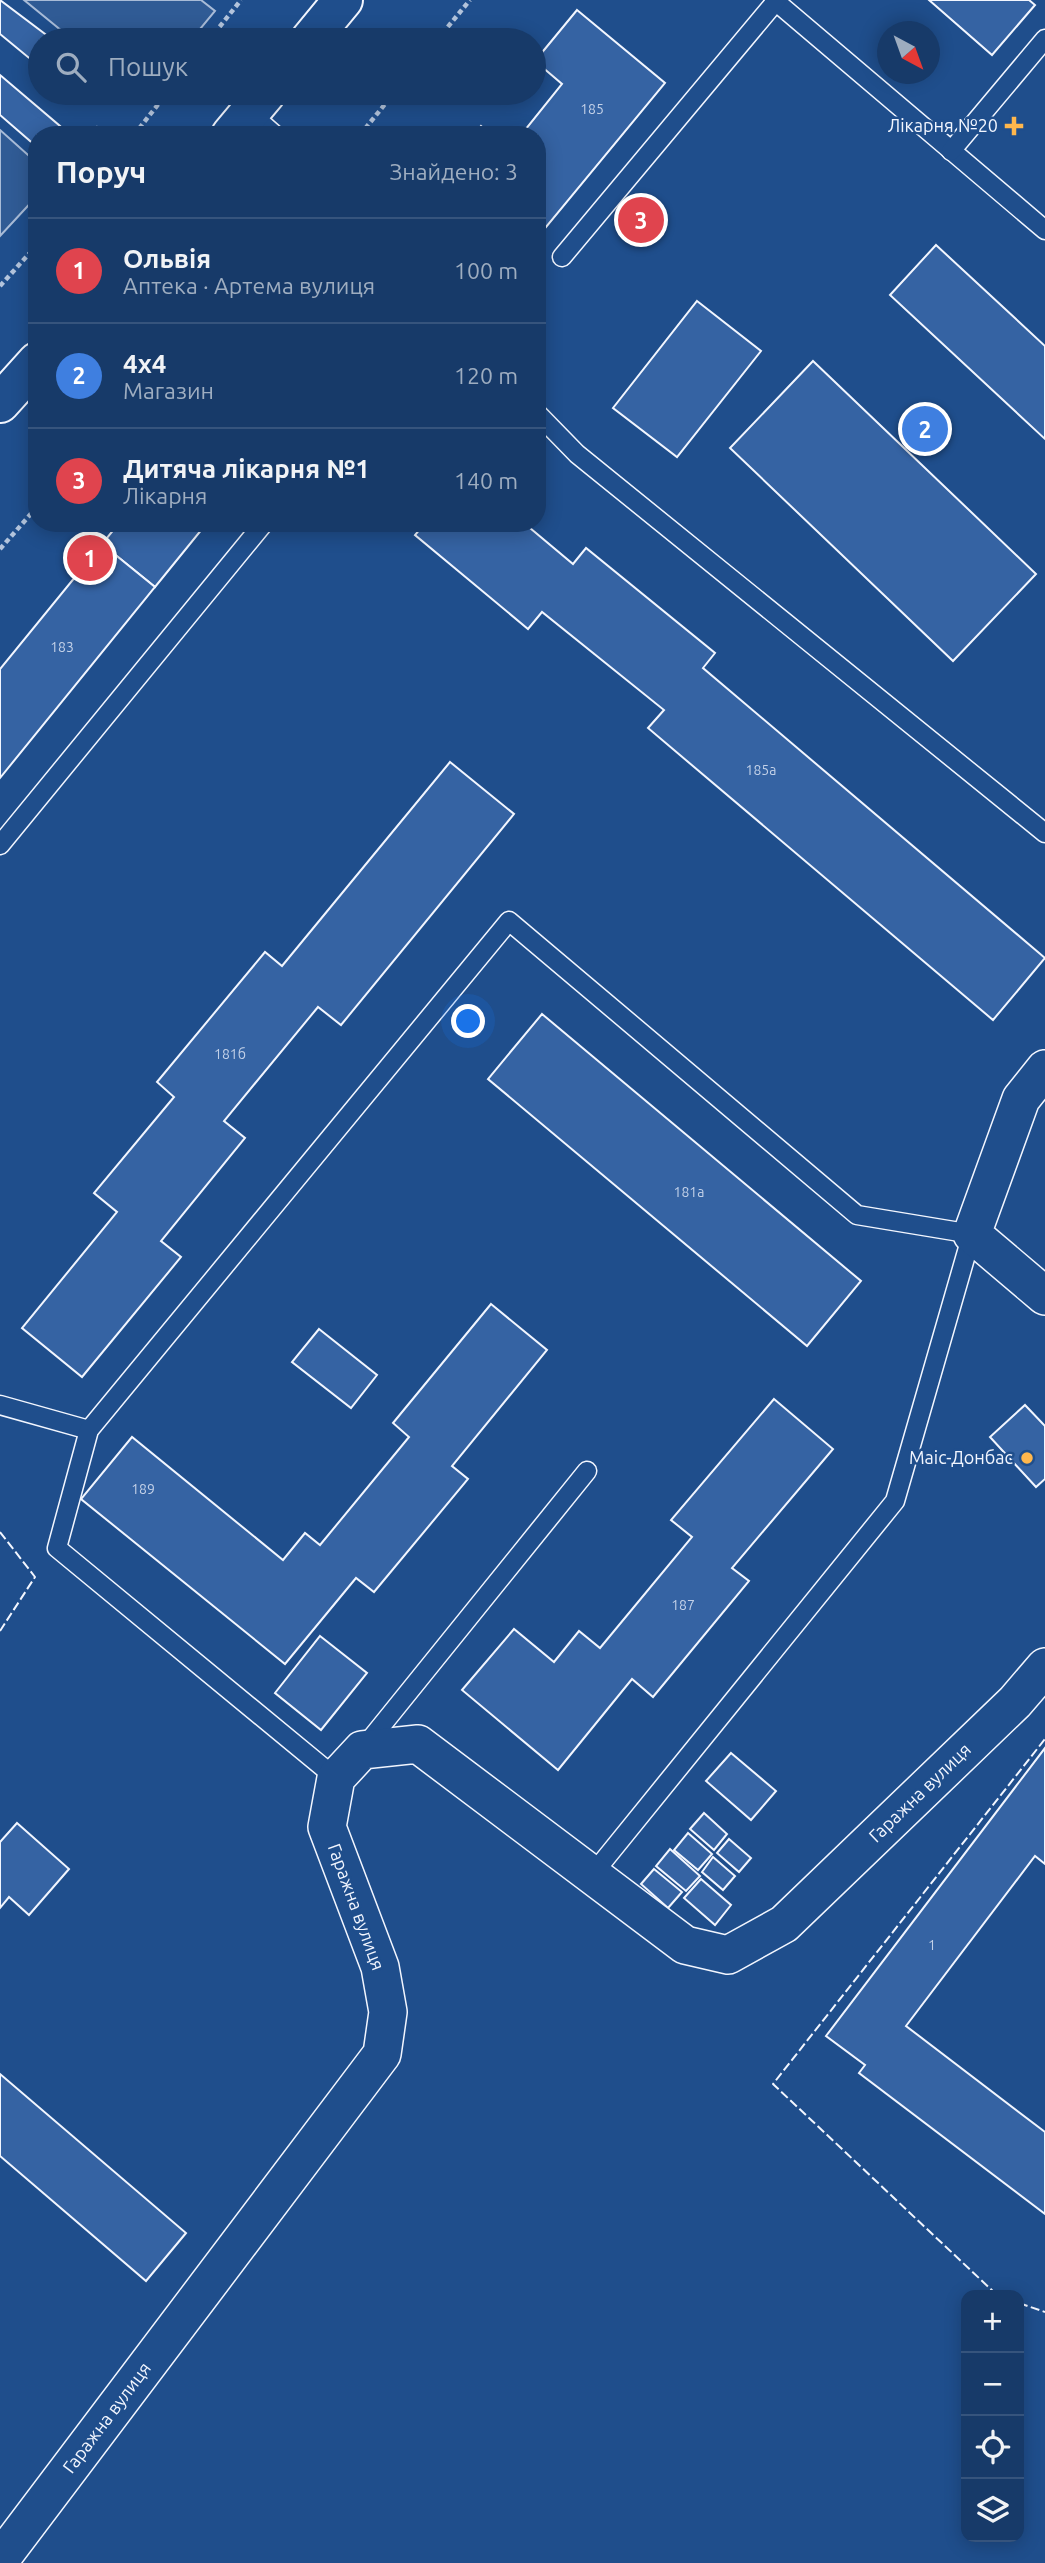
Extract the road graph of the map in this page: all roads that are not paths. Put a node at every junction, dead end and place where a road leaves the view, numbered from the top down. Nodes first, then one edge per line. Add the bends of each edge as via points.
1 (342, 0) edge
2 (775, 1) edge
3 (320, 28) edge
4 (1045, 38) edge
5 (951, 151) junction
6 (1045, 230) edge
7 (562, 257) dead end
8 (28, 372) edge
9 (0, 403) edge
10 (546, 423) edge
11 (257, 532) edge
12 (1045, 833) edge
13 (0, 845) edge
14 (1045, 1069) edge
15 (972, 1234) junction
16 (1045, 1296) edge
17 (0, 1405) edge
18 (89, 1430) junction
19 (587, 1471) dead end
20 (1045, 1667) edge
21 (362, 1750) junction
22 (336, 1778) junction
23 (592, 1875) junction
24 (0, 2560) edge

1 - 3 main road
2 - 5 lane
2 - 7 lane
4 - 5 lane
5 - 6 lane
8 - 9 main road
10 - 12 lane via 577,454
11 - 13 lane
14 - 15 street via 1021,1100
15 - 16 street
15 - 18 lane via 857,1215 509,921
15 - 23 lane via 895,1501
17 - 18 lane
18 - 22 lane via 57,1548
19 - 21 lane
20 - 23 street, Гаражна вулиця via 1015,1702 784,1924 728,1955 685,1945
21 - 22 street
21 - 23 street, Гаражна вулиця via 418,1744
22 - 24 street, Гаражна вулиця via 327,1827 380,1967 388,2012 382,2054

